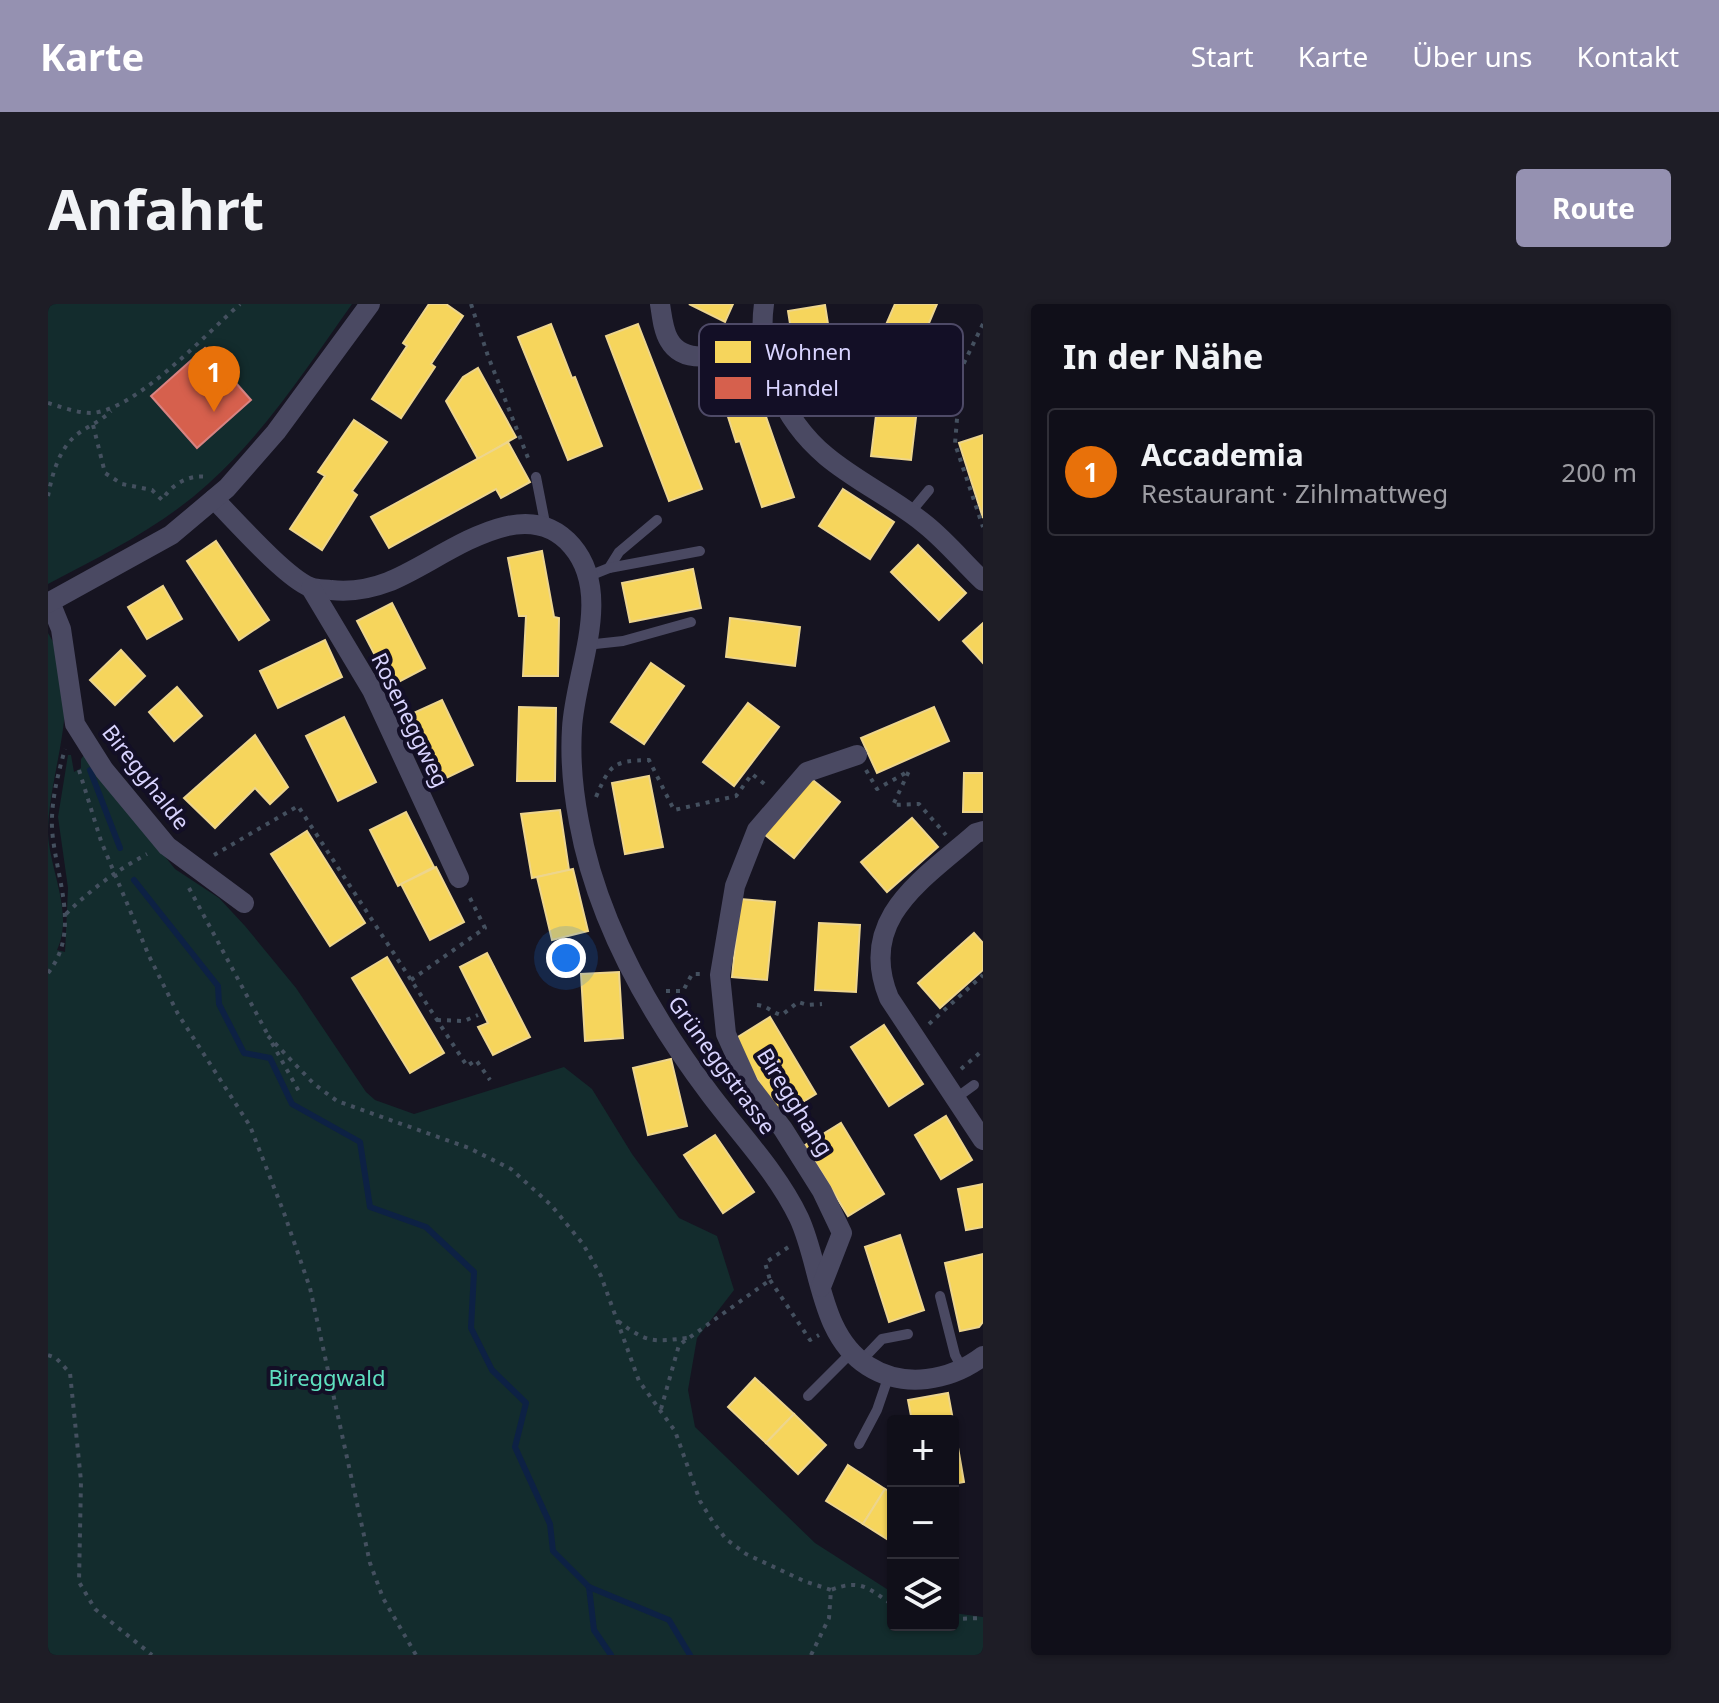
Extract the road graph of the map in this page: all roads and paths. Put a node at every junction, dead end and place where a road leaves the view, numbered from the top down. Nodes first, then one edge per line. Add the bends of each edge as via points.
1 (240, 304) edge
2 (370, 304) edge
3 (471, 304) edge
4 (660, 304) edge
5 (764, 304) edge
6 (763, 324) edge
7 (983, 324) edge
8 (699, 356) edge
9 (963, 365) edge
10 (48, 403) edge
11 (113, 409) junction
12 (791, 416) edge
13 (957, 416) edge
14 (93, 425) junction
15 (536, 477) joint
16 (929, 490) dead end
17 (221, 493) junction
18 (48, 496) edge
19 (910, 513) junction
20 (657, 520) dead end
21 (983, 527) edge
22 (547, 530) junction
23 (700, 551) dead end
24 (609, 568) junction
25 (589, 576) junction
26 (983, 581) edge
27 (311, 588) junction
28 (49, 602) edge
29 (691, 622) dead end
30 (586, 645) junction
31 (75, 724) junction
32 (861, 762) joint
33 (784, 798) junction
34 (591, 800) dead end
35 (983, 831) edge
36 (167, 846) junction
37 (232, 846) dead end
38 (958, 849) junction
39 (48, 864) edge
40 (58, 866) junction
41 (116, 872) junction
42 (459, 878) joint
43 (187, 885) dead end
44 (244, 903) dead end
45 (66, 914) junction
46 (48, 973) edge
47 (704, 975) dead end
48 (983, 975) edge
49 (411, 980) junction
50 (663, 993) dead end
51 (822, 1004) dead end
52 (757, 1005) dead end
53 (478, 1015) dead end
54 (437, 1020) junction
55 (929, 1024) dead end
56 (268, 1036) junction
57 (983, 1050) edge
58 (956, 1073) dead end
59 (490, 1080) dead end
60 (974, 1085) dead end
61 (301, 1095) dead end
62 (956, 1098) junction
63 (983, 1140) edge
64 (796, 1243) dead end
65 (770, 1280) junction
66 (821, 1287) junction
67 (940, 1296) dead end
68 (618, 1321) junction
69 (821, 1334) dead end
70 (908, 1334) dead end
71 (689, 1338) junction
72 (48, 1355) edge
73 (857, 1356) junction
74 (982, 1359) edge
75 (963, 1370) junction
76 (889, 1375) junction
77 (808, 1396) dead end
78 (661, 1409) junction
79 (859, 1444) dead end
80 (831, 1590) junction
81 (887, 1601) edge
82 (983, 1618) edge
83 (959, 1619) edge
84 (152, 1655) edge
85 (416, 1655) edge
86 (811, 1655) edge

1 - 11 path via 146,387
2 - 17 street via 276,432
3 - 15 path
4 - 8 street via 670,343
5 - 6 street
7 - 9 path
10 - 11 path via 88,413
11 - 14 path
12 - 19 street via 827,457
13 - 21 path via 955,444
14 - 17 path via 105,473 112,480 152,490 162,500 170,488 196,475 216,479
14 - 18 path via 75,435 51,473
15 - 22 lane
16 - 19 lane
17 - 27 street via 289,573
17 - 28 street via 171,535
19 - 26 street
20 - 24 lane via 619,552
22 - 25 street, Grüneggstrasse via 570,543
22 - 27 street via 509,525 484,532 388,582 348,592
23 - 24 lane
24 - 25 lane
25 - 30 street, Grüneggstrasse
27 - 42 street, Roseneggweg via 372,690
28 - 31 street, Biregghalde via 61,629
29 - 30 lane via 623,641
30 - 66 street, Grüneggstrasse via 572,726 572,776 595,886 627,965 666,1033 777,1180 811,1250
31 - 36 street, Biregghalde via 104,770
31 - 40 path via 53,809
31 - 41 path via 82,783
32 - 33 street, Biregghang via 807,772
32 - 38 path via 877,789 909,771 893,805 919,804
33 - 34 path via 752,774 736,796 674,810 649,760 624,760 607,771
33 - 66 street, Biregghang via 757,830 735,886 720,975 726,1034 749,1085 822,1191 842,1233
35 - 38 street
36 - 41 path
36 - 44 street, Biregghalde
37 - 49 path via 298,806
38 - 62 street via 902,898 887,919 880,944 880,978 889,998
39 - 40 path
40 - 45 path
41 - 45 path
41 - 85 path via 178,1014 250,1126 284,1213 310,1288 370,1563 383,1598
42 - 49 path via 485,928
43 - 56 path
45 - 46 path via 64,940
47 - 50 path via 692,974 683,991
48 - 55 path
49 - 54 path
51 - 52 path via 798,1002 782,1015
53 - 54 path via 464,1021
54 - 59 path via 467,1066 476,1060
56 - 61 path
56 - 68 path via 337,1101 469,1148 511,1169 583,1244
57 - 58 path
60 - 62 lane
62 - 63 street
64 - 65 path via 765,1263
65 - 69 path via 810,1340
65 - 71 path
66 - 73 street, Grüneggstrasse via 834,1328
67 - 75 lane
68 - 71 path via 641,1339
68 - 78 path via 639,1381
70 - 73 lane via 882,1339
71 - 78 path via 679,1345
72 - 84 path via 70,1373 81,1481 79,1582 95,1609
73 - 76 street
73 - 77 lane
74 - 75 street
75 - 76 street via 937,1379
76 - 79 lane
78 - 80 path via 675,1431 700,1501 726,1539 746,1554
80 - 81 path via 856,1583
80 - 86 path via 829,1618
82 - 83 path

